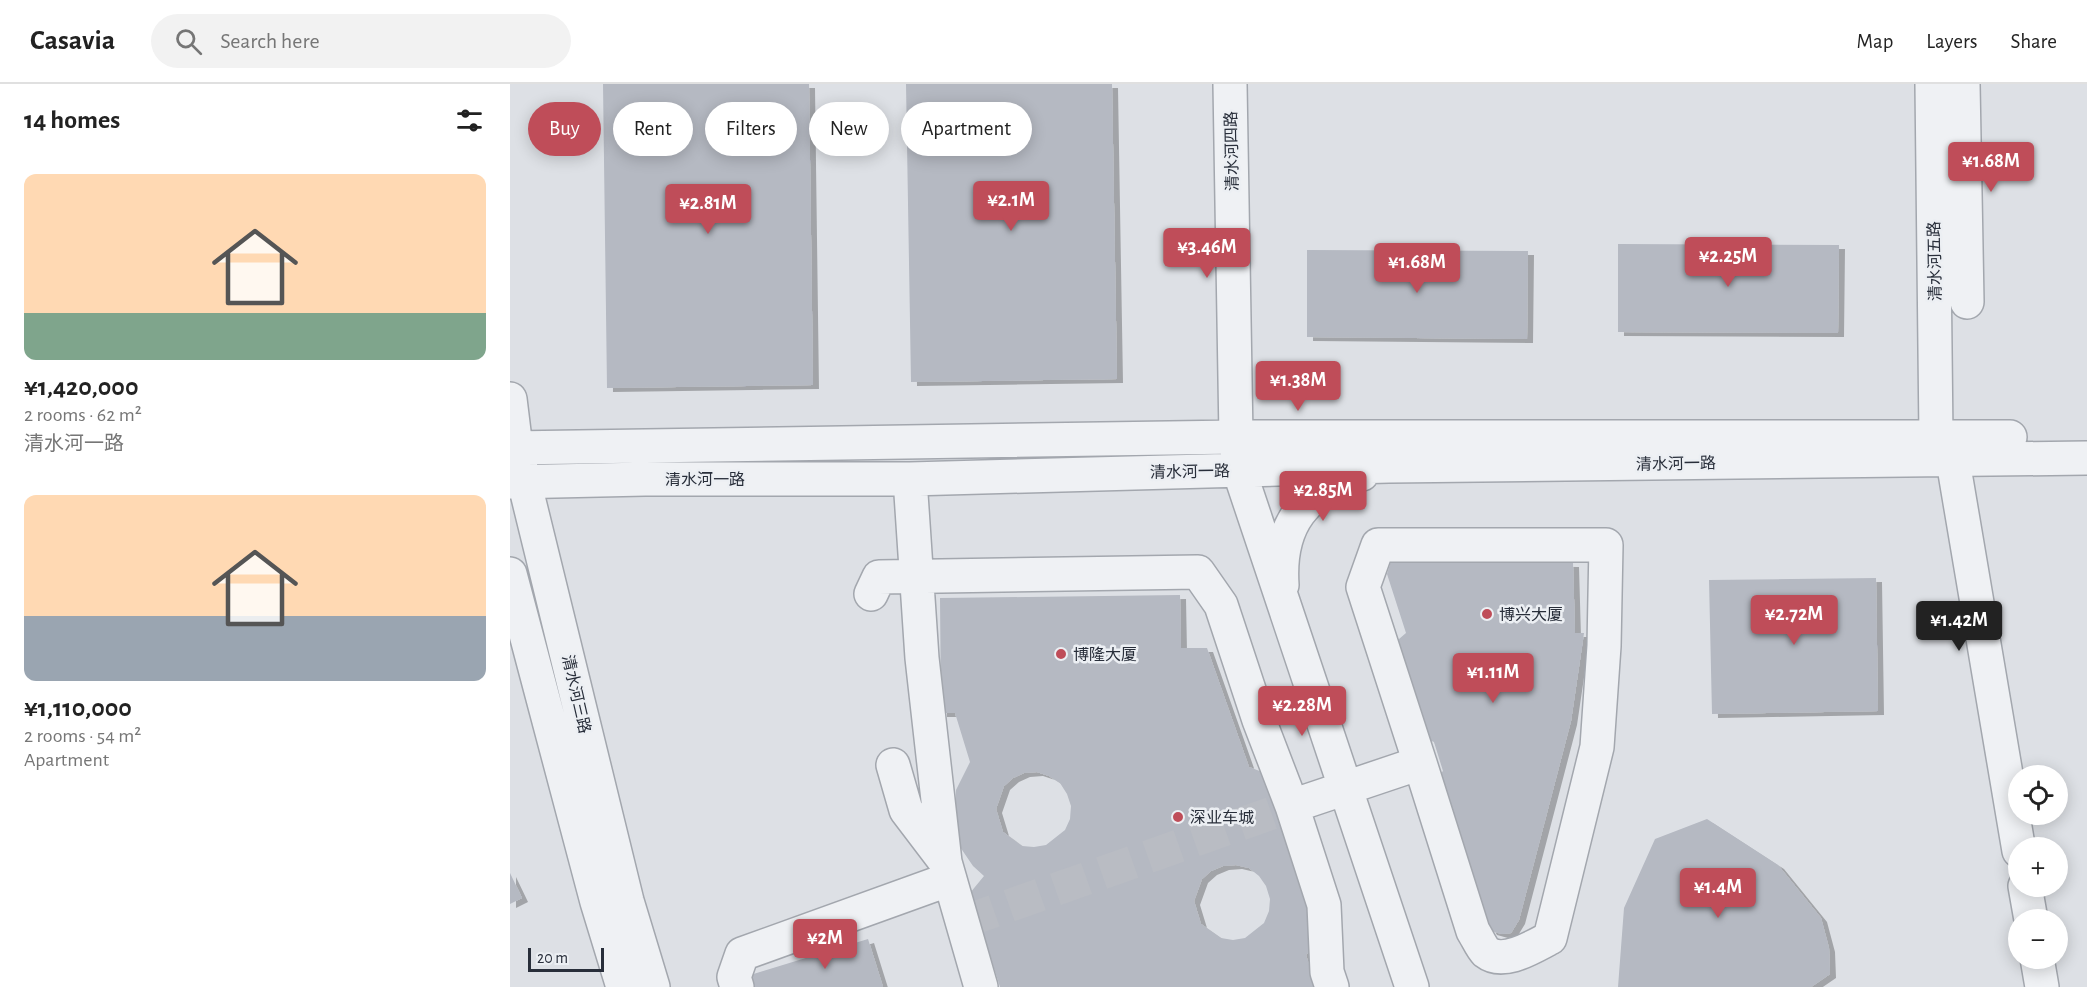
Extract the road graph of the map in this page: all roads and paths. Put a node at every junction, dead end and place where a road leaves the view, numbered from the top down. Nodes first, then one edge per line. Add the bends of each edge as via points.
1 (1230, 84) edge
2 (1932, 84) edge
3 (1963, 84) edge
4 (1967, 302) dead end
5 (510, 399) edge
6 (2087, 436) edge
7 (1236, 437) junction
8 (513, 448) edge
9 (1944, 449) junction
10 (2087, 458) edge
11 (1389, 466) junction
12 (1239, 470) junction
13 (910, 479) junction
14 (518, 482) edge
15 (510, 574) edge
16 (915, 575) junction
17 (871, 594) dead end
18 (1283, 601) junction
19 (1420, 763) junction
20 (893, 765) dead end
21 (1346, 788) junction
22 (1292, 806) junction
23 (2016, 837) edge
24 (947, 870) junction
25 (2039, 969) edge
26 (623, 987) edge
27 (654, 987) edge
28 (737, 987) edge
29 (981, 987) edge
30 (1332, 987) edge
31 (1412, 987) edge
32 (2042, 987) edge

1 - 7 street, 清水河四路
2 - 9 street, 清水河五路
3 - 4 street
5 - 8 street, 清水河三路
6 - 9 street, 清水河一路
7 - 8 street, 清水河一路
7 - 9 street, 清水河一路
7 - 12 street, 清水河四路
8 - 14 street, 清水河三路
9 - 10 street, 清水河一路
9 - 11 street, 清水河一路
9 - 23 street, 清水河五路
11 - 12 street, 清水河一路
11 - 18 street via 1330,485 1308,499 1289,526 1281,572
12 - 13 street, 清水河一路
12 - 18 street, 清水河四路
13 - 14 street, 清水河一路
13 - 16 street
14 - 27 street, 清水河三路 via 627,901
15 - 26 street, 清水河三路
16 - 17 street via 879,577
16 - 22 street via 1198,572 1221,605
16 - 24 street
18 - 21 street, 清水河四路
19 - 19 street via 1363,587 1378,545 1606,545 1597,747 1550,938 1502,957 1486,952 1473,931
19 - 21 street
20 - 24 street via 906,810
21 - 22 street
21 - 31 street, 清水河四路
22 - 30 street via 1323,905 1327,972
24 - 28 street via 742,954 734,977
24 - 29 street
25 - 32 street

